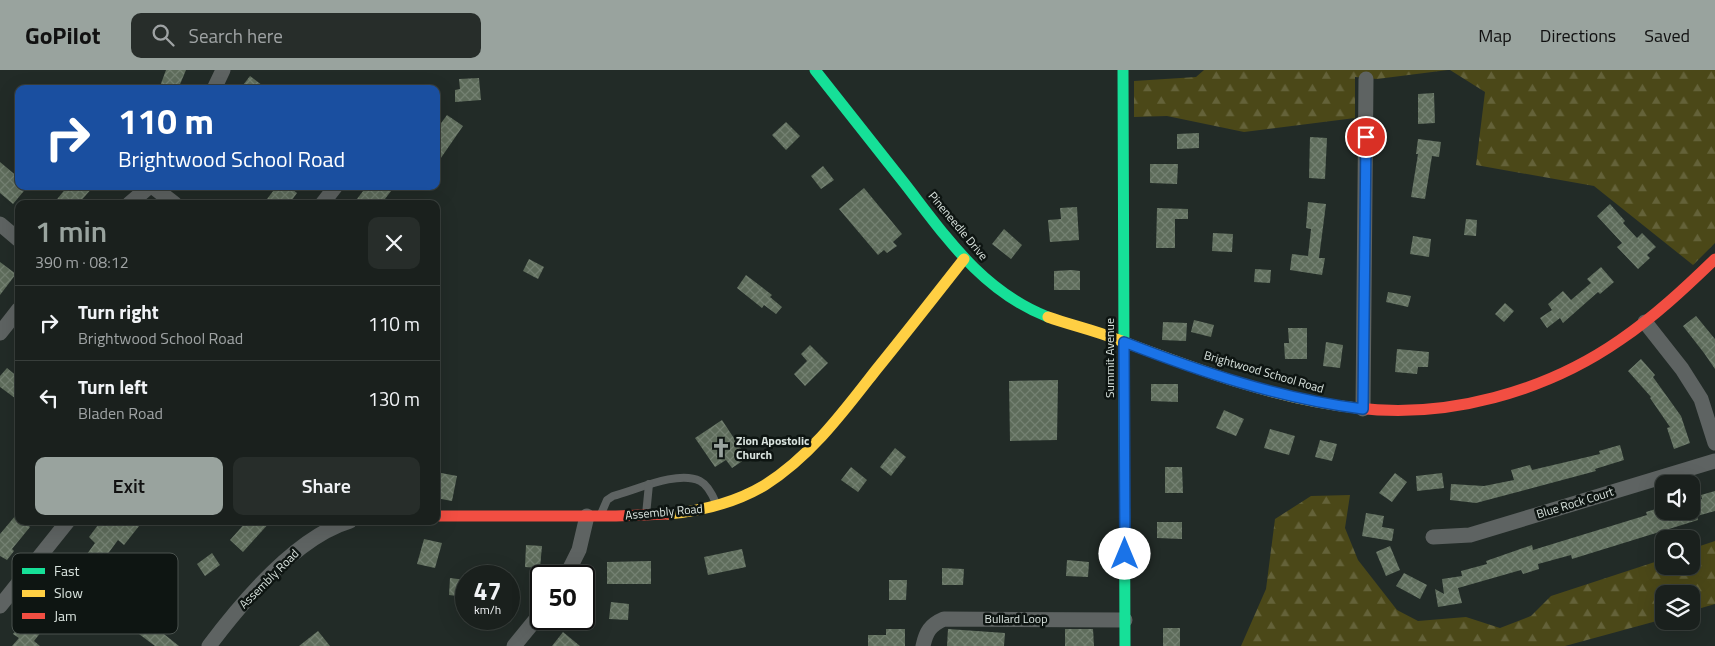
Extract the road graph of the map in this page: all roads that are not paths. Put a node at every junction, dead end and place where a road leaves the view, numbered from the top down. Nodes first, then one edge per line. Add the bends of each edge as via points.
1 (223, 70) edge
2 (815, 70) edge
3 (1123, 70) edge
4 (1366, 79) dead end
5 (216, 85) edge
6 (146, 190) edge
7 (156, 190) edge
8 (333, 190) edge
9 (134, 200) edge
10 (170, 200) edge
11 (325, 200) edge
12 (0, 224) edge
13 (15, 237) edge
14 (964, 259) junction
15 (1715, 259) edge
16 (15, 314) edge
17 (1645, 322) junction
18 (0, 333) edge
19 (1124, 342) junction
20 (1363, 409) junction
21 (1715, 444) edge
22 (1715, 461) edge
23 (649, 484) junction
24 (717, 505) junction
25 (646, 515) junction
26 (440, 516) edge
27 (594, 516) junction
28 (65, 525) edge
29 (337, 525) edge
30 (1433, 537) dead end
31 (42, 553) edge
32 (572, 565) edge
33 (12, 591) edge
34 (0, 606) edge
35 (1125, 620) junction
36 (530, 626) edge
37 (209, 646) edge
38 (514, 646) edge
39 (923, 646) edge
40 (1125, 646) edge

1 - 5 street
2 - 14 main road, Pineneedle Drive
3 - 19 main road, Summit Avenue
4 - 20 street
6 - 9 street
7 - 10 street
8 - 11 street
12 - 13 street
14 - 19 main road, Pineneedle Drive via 1023,305 1056,320
14 - 24 main road, Assembly Road via 811,447 762,487
15 - 17 main road, Brightwood School Road
16 - 18 street
17 - 20 main road, Brightwood School Road via 1604,351 1564,373 1476,402 1432,409
17 - 21 street via 1701,400
19 - 20 main road, Brightwood School Road via 1283,394
19 - 35 main road, Summit Avenue
22 - 30 street, Blue Rock Court via 1470,534
23 - 24 lane via 689,478 701,482
23 - 25 lane
23 - 27 lane via 613,496
24 - 25 main road, Assembly Road
25 - 27 main road, Assembly Road
26 - 27 main road, Assembly Road
27 - 32 street
28 - 31 street
29 - 37 street, Assembly Road via 306,544 280,566
33 - 34 street
35 - 39 street, Bullard Loop via 944,619 928,630
35 - 40 main road, Summit Avenue
36 - 38 street

